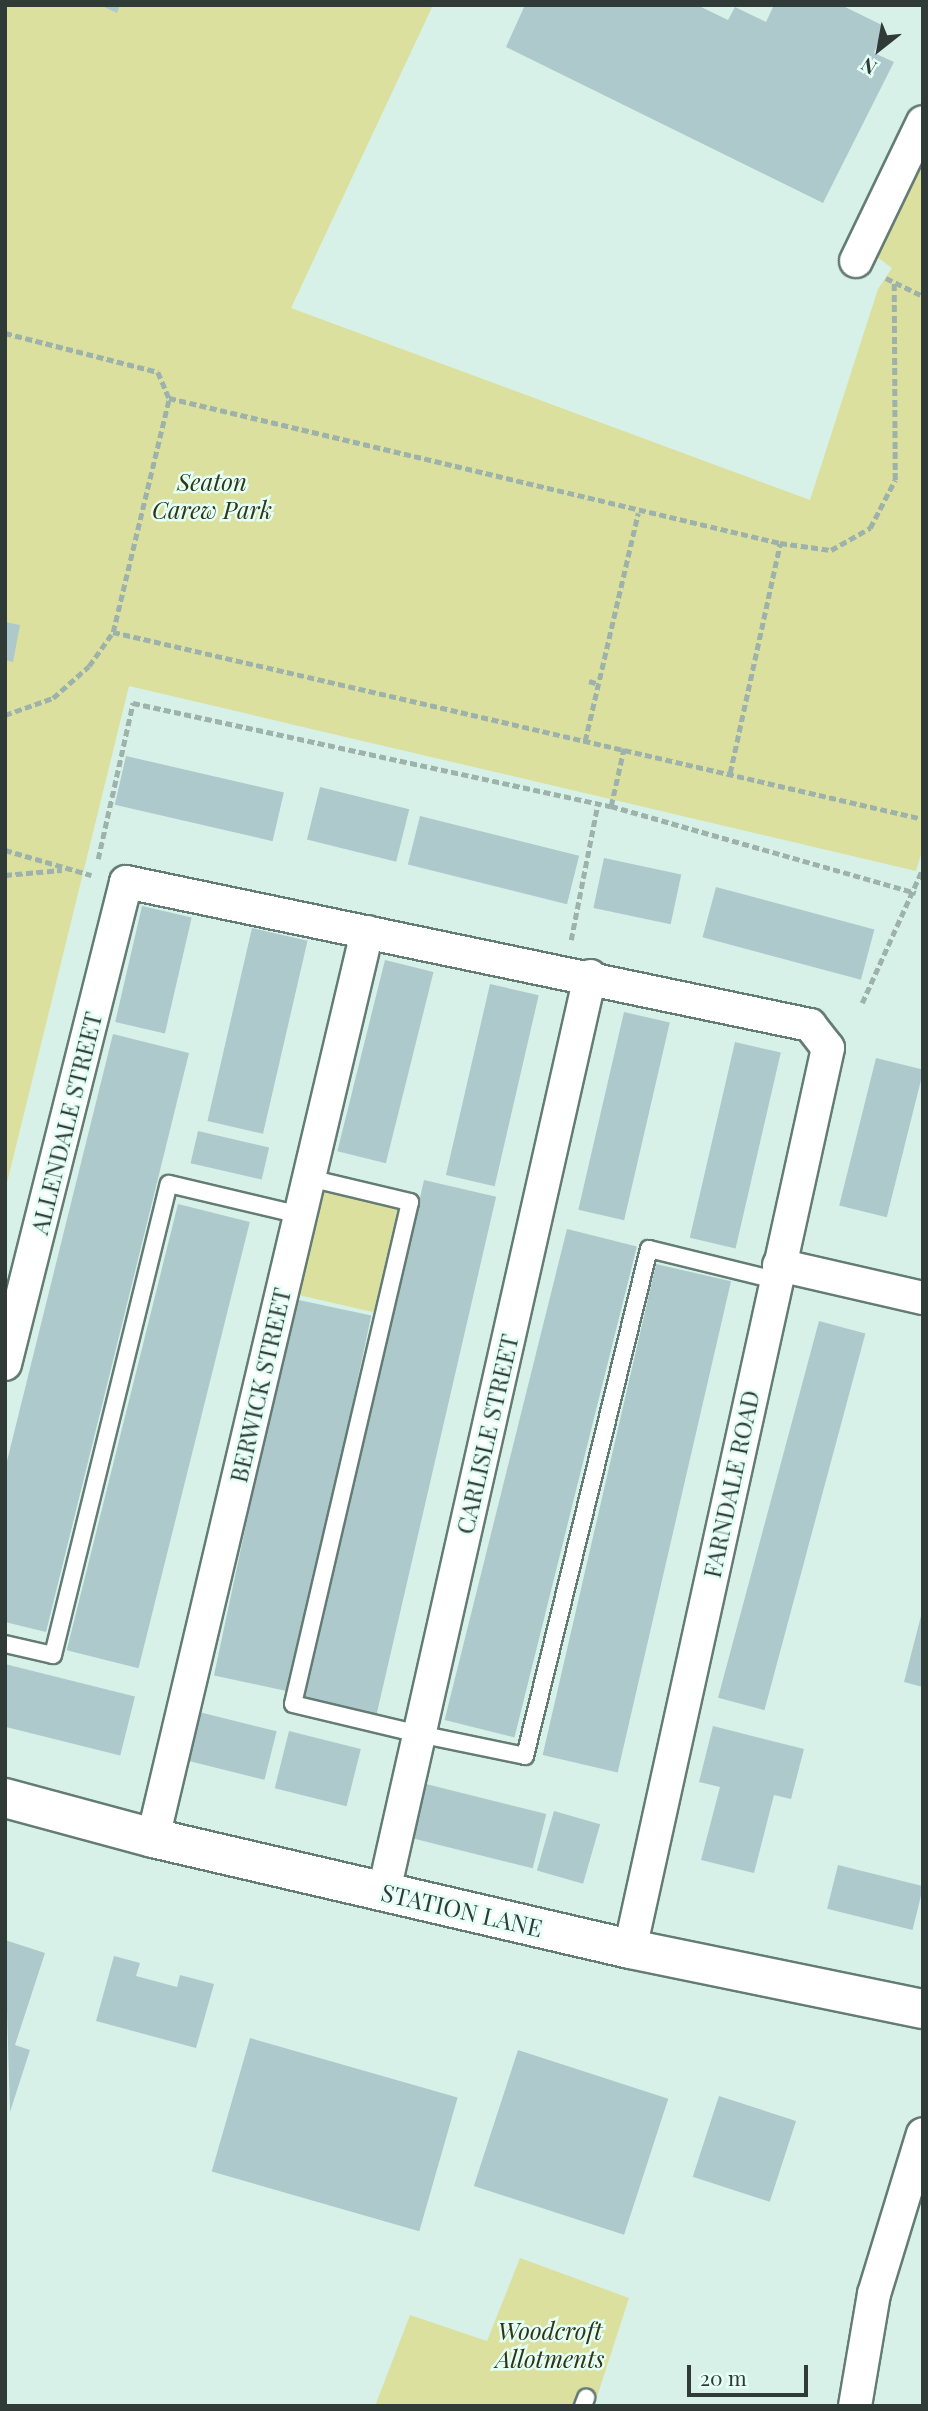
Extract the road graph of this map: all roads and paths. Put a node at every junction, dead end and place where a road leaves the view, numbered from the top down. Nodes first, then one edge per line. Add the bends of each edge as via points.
1 (923, 122) edge
2 (856, 261) dead end
3 (894, 283) dead end
4 (5, 333) edge
5 (169, 398) junction
6 (638, 513) junction
7 (780, 543) junction
8 (113, 632) junction
9 (589, 681) dead end
10 (599, 684) junction
11 (5, 715) edge
12 (586, 741) junction
13 (624, 748) junction
14 (730, 773) junction
15 (598, 803) junction
16 (611, 806) junction
17 (923, 819) edge
18 (5, 850) edge
19 (923, 868) edge
20 (63, 870) junction
21 (5, 875) edge
22 (94, 876) junction
23 (126, 882) junction
24 (916, 893) junction
25 (367, 932) junction
26 (569, 949) dead end
27 (590, 976) junction
28 (862, 1003) dead end
29 (309, 1178) junction
30 (300, 1215) junction
31 (777, 1273) junction
32 (923, 1298) edge
33 (5, 1364) edge
34 (5, 1644) edge
35 (419, 1734) junction
36 (5, 1798) edge
37 (153, 1839) junction
38 (384, 1891) junction
39 (629, 1949) junction
40 (923, 2009) edge
41 (923, 2134) edge
42 (855, 2406) edge

1 - 2 street
3 - 7 path via 895,480 870,528 831,550
4 - 5 path via 159,372
5 - 6 path
5 - 8 path
6 - 7 path
6 - 10 path
7 - 14 path
8 - 11 path via 89,666 52,698
8 - 12 path
9 - 10 path
10 - 12 path
12 - 13 path
13 - 14 path
13 - 16 path
14 - 17 path
15 - 16 path
15 - 22 path via 133,703
15 - 26 path
16 - 24 path
18 - 20 path
19 - 24 path
20 - 21 path
20 - 22 path
22 - 23 path
23 - 25 street
23 - 33 street, ALLENDALE STREET
24 - 28 path
25 - 27 street
25 - 29 street, BERWICK STREET
27 - 31 street, FARNDALE ROAD via 810,1025 828,1048
27 - 35 street, CARLISLE STREET
29 - 30 street, BERWICK STREET
29 - 35 lane via 410,1202 293,1704
30 - 34 lane via 169,1184 53,1654
30 - 37 street, BERWICK STREET
31 - 32 street
31 - 35 lane via 649,1248 525,1756
31 - 39 street, FARNDALE ROAD
35 - 38 street, CARLISLE STREET
36 - 37 main road, STATION LANE
37 - 38 main road, STATION LANE
38 - 39 main road, STATION LANE
39 - 40 main road, STATION LANE
41 - 42 street via 874,2294

